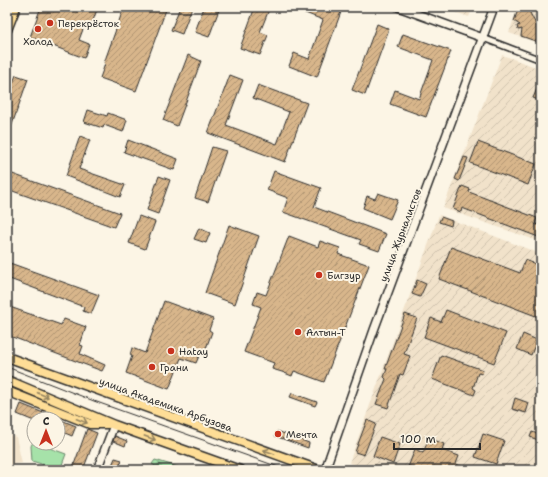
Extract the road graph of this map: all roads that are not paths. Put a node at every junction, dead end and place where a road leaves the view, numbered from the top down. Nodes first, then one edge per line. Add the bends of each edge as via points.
1 (16, 7) edge
2 (398, 7) edge
3 (494, 7) edge
4 (7, 30) edge
5 (483, 38) junction
6 (541, 60) edge
7 (7, 357) edge
8 (7, 380) edge
9 (7, 391) edge
10 (114, 424) junction
11 (97, 470) edge
12 (240, 470) edge
13 (319, 470) edge
14 (325, 470) edge

1 - 4 main road
2 - 5 street
3 - 5 street, улица Журналистов
5 - 6 street
5 - 14 street, улица Журналистов via 374,330
13 -> 7 main road, улица Академика Арбузова
8 -> 10 main road
9 -> 10 main road via 90,424
10 - 11 street
10 -> 12 main road

